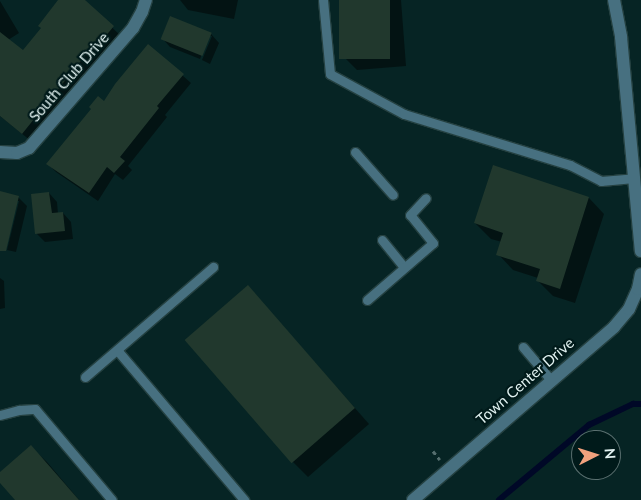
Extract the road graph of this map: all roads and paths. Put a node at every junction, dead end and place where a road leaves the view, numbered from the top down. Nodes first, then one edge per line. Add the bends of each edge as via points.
1 (146, 0) edge
2 (323, 0) edge
3 (614, 0) edge
4 (0, 152) edge
5 (355, 152) dead end
6 (634, 178) junction
7 (393, 195) dead end
8 (426, 198) dead end
9 (382, 240) dead end
10 (641, 251) edge
11 (213, 267) dead end
12 (404, 267) junction
13 (641, 274) edge
14 (367, 300) dead end
15 (523, 347) dead end
16 (116, 350) junction
17 (85, 377) dead end
18 (550, 380) junction
19 (0, 415) edge
20 (112, 500) edge
21 (244, 500) edge
22 (413, 500) edge

1 - 4 street, South Club Drive via 132,28 29,148
2 - 6 lane via 330,74 404,114 570,165 601,181
3 - 6 street via 621,37
5 - 7 lane
6 - 10 street
8 - 12 lane via 410,215 433,242
9 - 12 lane
11 - 16 lane
12 - 14 lane
13 - 18 street, Town Center Drive via 629,309 619,321
15 - 18 lane
16 - 17 lane
16 - 21 lane
18 - 22 street, Town Center Drive
19 - 20 lane via 36,409

